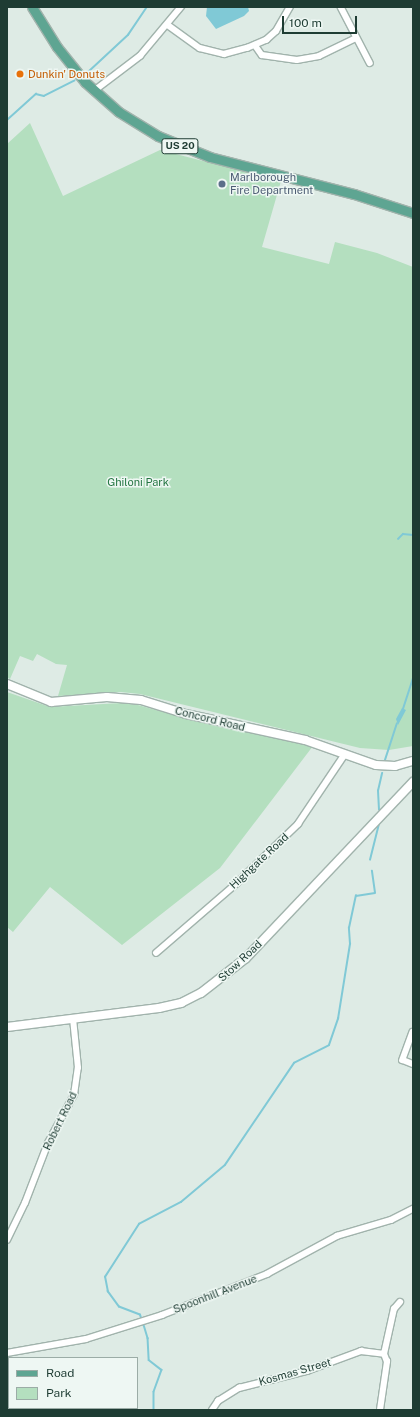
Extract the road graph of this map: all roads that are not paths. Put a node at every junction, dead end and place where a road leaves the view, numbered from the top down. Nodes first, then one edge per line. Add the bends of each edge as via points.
1 (32, 7) edge
2 (181, 7) edge
3 (290, 7) edge
4 (341, 7) edge
5 (168, 25) junction
6 (356, 38) junction
7 (255, 45) junction
8 (370, 63) dead end
9 (94, 91) junction
10 (413, 213) edge
11 (7, 684) edge
12 (345, 754) junction
13 (413, 761) edge
14 (413, 782) edge
15 (156, 953) dead end
16 (73, 1019) junction
17 (7, 1027) edge
18 (413, 1032) edge
19 (413, 1064) edge
20 (413, 1209) edge
21 (7, 1240) edge
22 (400, 1302) dead end
23 (7, 1353) edge
24 (384, 1354) junction
25 (212, 1410) edge
26 (380, 1410) edge

1 - 9 main road, US 20 via 70,66
2 - 5 street
3 - 7 street via 276,31
4 - 6 street
5 - 7 street via 187,40 211,52 224,54
5 - 9 street via 140,56
6 - 7 street via 319,56 297,60 262,55
6 - 8 street
9 - 10 main road, US 20 via 134,122 173,144 221,160 364,197
11 - 12 street, Concord Road via 51,702 107,697 140,700 186,714 305,740
12 - 13 street, Concord Road via 385,766
12 - 15 street, Highgate Road via 298,824
14 - 16 street, Stow Road via 246,958 211,987 170,1006
16 - 17 street, Stow Road
16 - 21 street, Robert Road via 78,1068 72,1100 48,1143 25,1203
18 - 19 street via 403,1060
20 - 23 street, Spoonhill Avenue via 391,1220 336,1236 267,1274 162,1315 86,1339
22 - 24 street via 394,1309
24 - 25 street, Kosmas Street via 361,1351 307,1371 240,1388 223,1397
24 - 26 street via 387,1362

